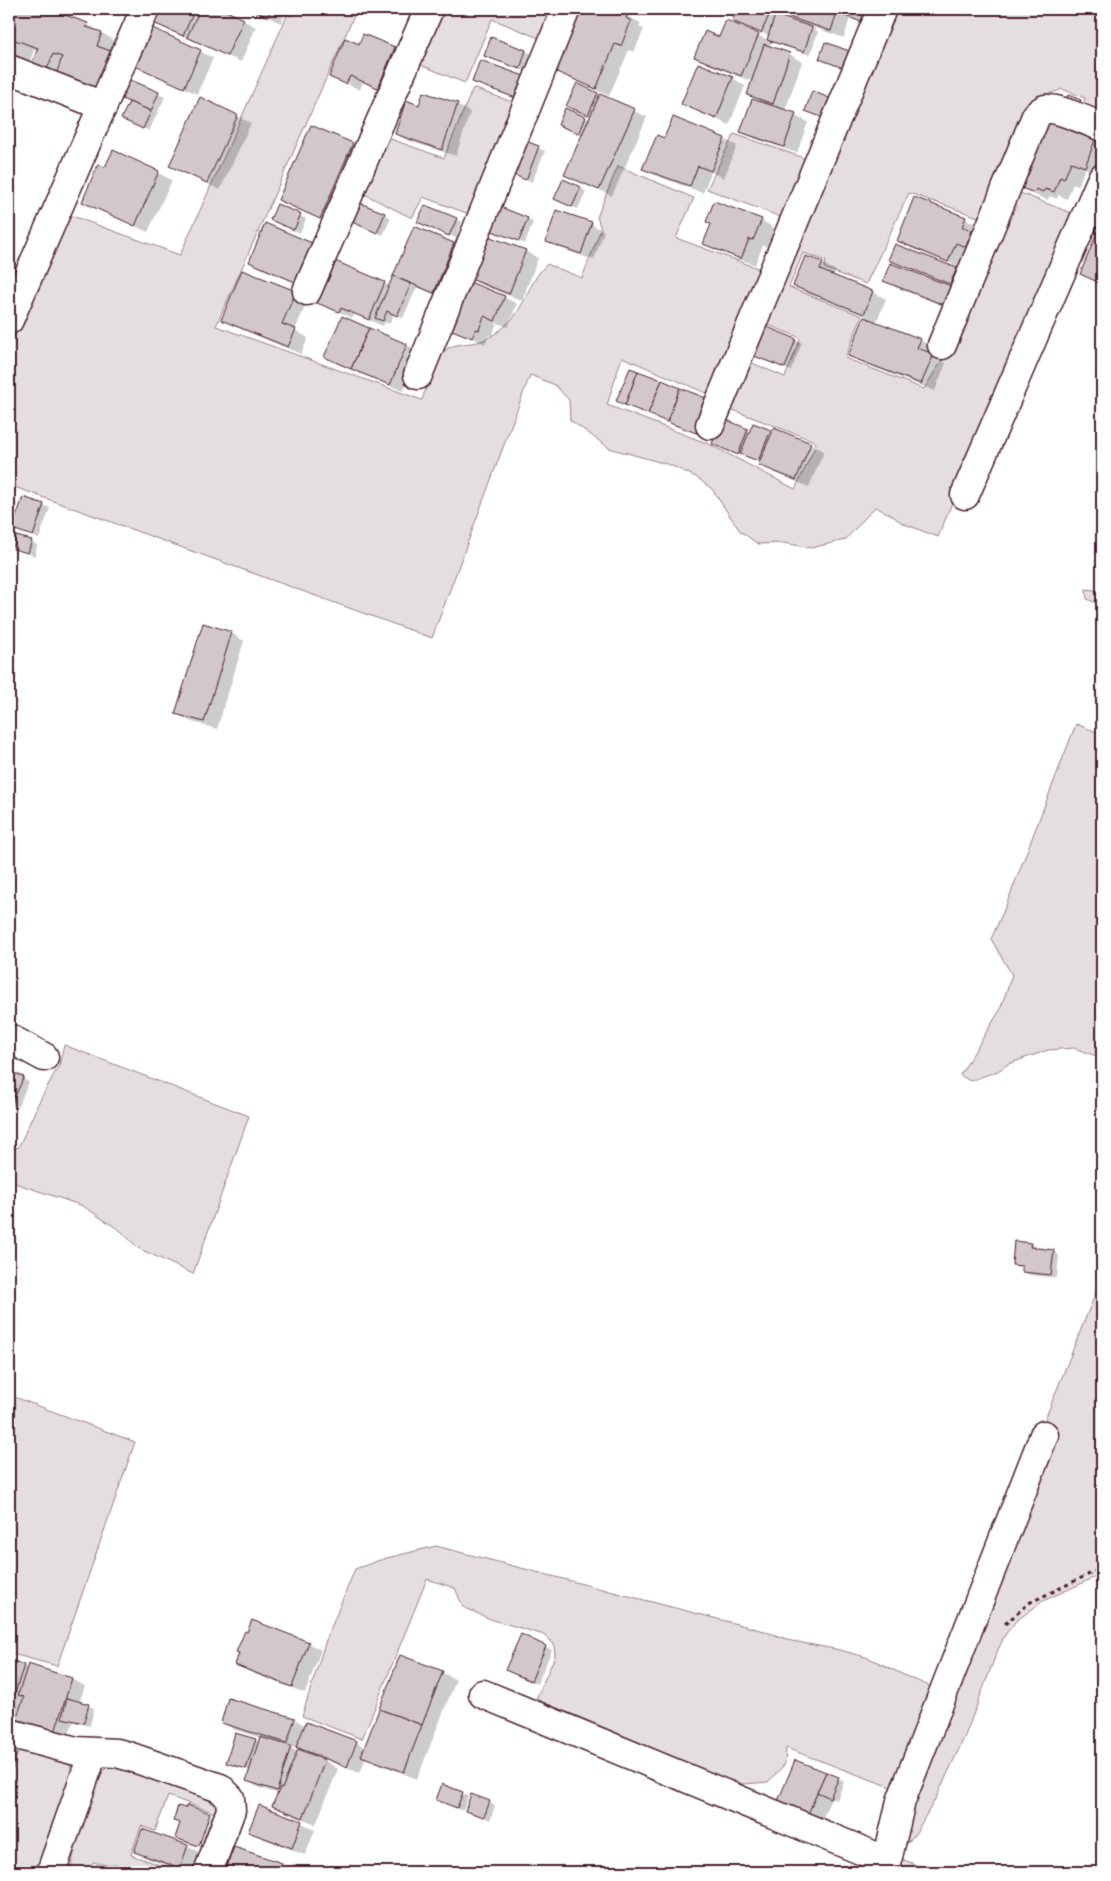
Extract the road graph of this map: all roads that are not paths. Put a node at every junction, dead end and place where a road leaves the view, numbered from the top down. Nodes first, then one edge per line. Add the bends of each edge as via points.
1 (145, 9) edge
2 (429, 9) edge
3 (566, 9) edge
4 (882, 9) edge
5 (9, 69) edge
6 (103, 106) junction
7 (1102, 126) edge
8 (1102, 178) edge
9 (18, 272) edge
10 (307, 291) dead end
11 (9, 320) edge
12 (942, 346) dead end
13 (418, 375) dead end
14 (710, 425) dead end
15 (966, 495) dead end
16 (9, 1038) edge
17 (44, 1057) dead end
18 (1044, 1435) dead end
19 (483, 1694) dead end
20 (9, 1733) edge
21 (93, 1753) junction
22 (887, 1867) edge
23 (51, 1872) edge
24 (208, 1872) edge

1 - 6 street
2 - 10 street
3 - 13 street
4 - 14 street
5 - 6 street
6 - 9 street
7 - 12 street via 1055,110 1046,109 1036,116
8 - 15 street
9 - 11 street
16 - 17 street
18 - 22 street via 901,1800
19 - 22 street
20 - 21 street via 63,1749
21 - 23 street
21 - 24 street via 131,1757 226,1792 231,1810

